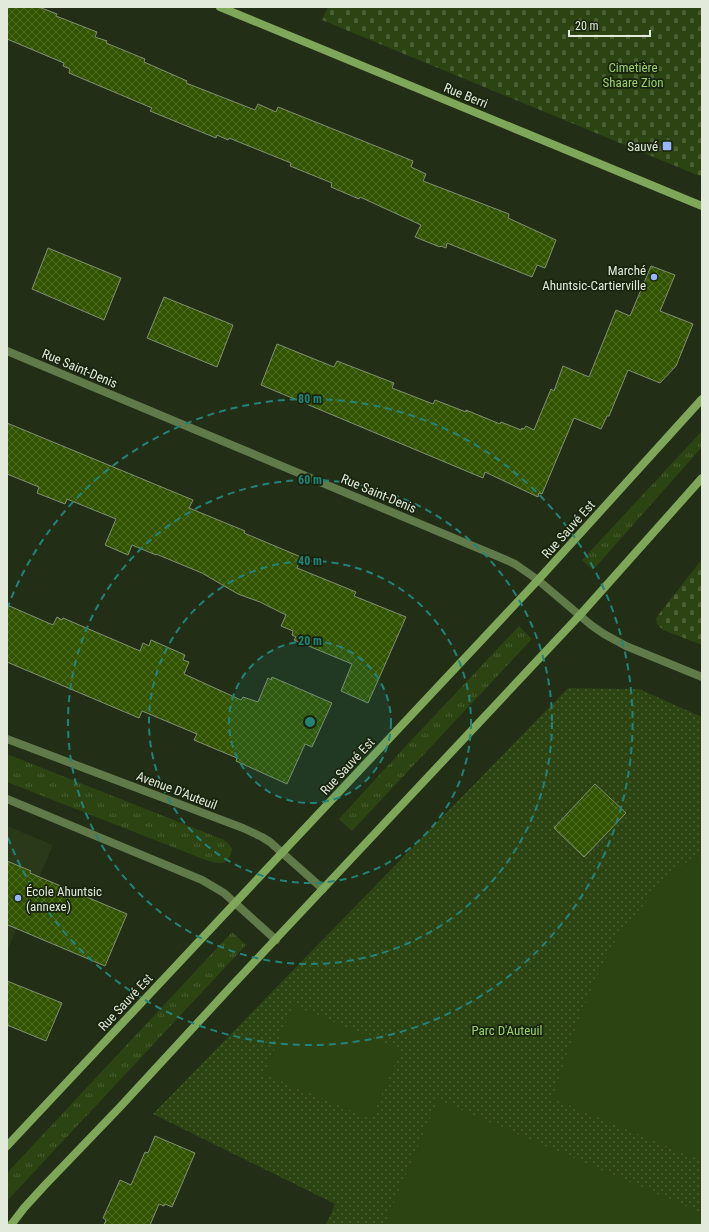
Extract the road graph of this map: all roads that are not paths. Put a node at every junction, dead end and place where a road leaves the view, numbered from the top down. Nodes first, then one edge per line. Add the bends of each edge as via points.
1 (220, 7) edge
2 (702, 206) edge
3 (7, 351) edge
4 (702, 399) edge
5 (702, 478) edge
6 (538, 580) junction
7 (580, 615) junction
8 (702, 677) edge
9 (7, 739) edge
10 (7, 799) edge
11 (282, 853) junction
12 (323, 890) junction
13 (235, 903) junction
14 (276, 940) junction
15 (7, 1146) edge
16 (11, 1225) edge

1 - 2 main road, Rue Berri
3 - 6 street, Rue Saint-Denis via 516,564
4 - 6 main road, Rue Sauvé Est
5 - 7 main road
6 - 7 street, Rue Saint-Denis
6 - 11 main road, Rue Sauvé Est
7 - 8 street, Rue Saint-Denis via 614,640
7 - 12 main road
9 - 11 street, Avenue D'Auteuil via 243,828 270,842
10 - 13 street via 202,880
11 - 12 street, Avenue D'Auteuil
11 - 13 main road, Rue Sauvé Est
12 - 14 main road
13 - 14 street
13 - 15 main road, Rue Sauvé Est
14 - 16 main road via 45,1185

